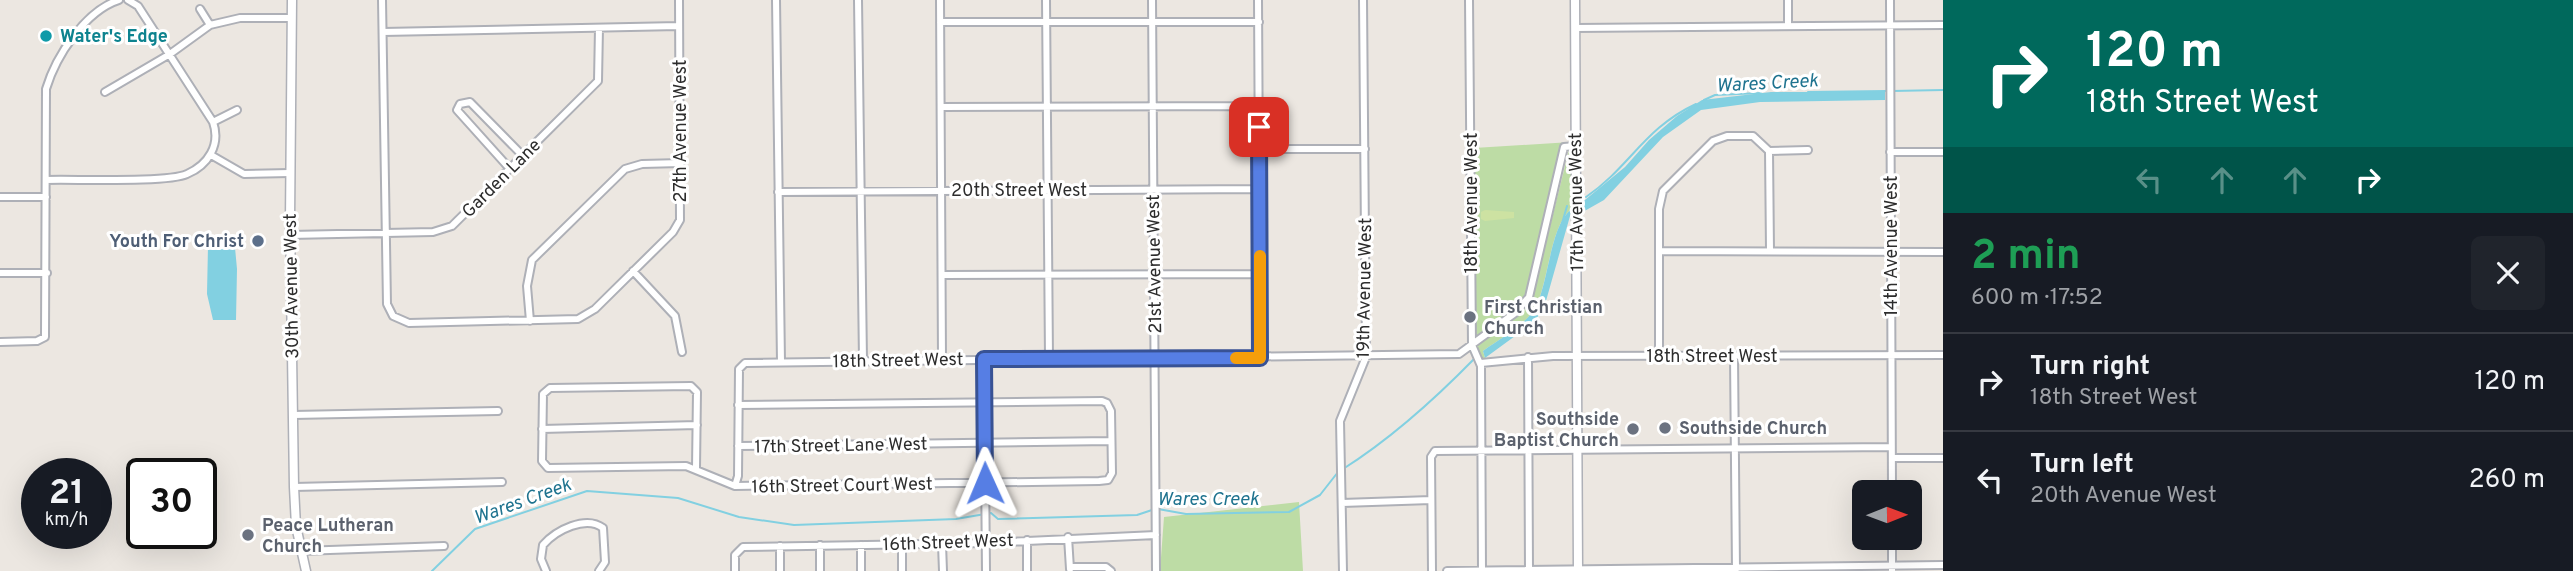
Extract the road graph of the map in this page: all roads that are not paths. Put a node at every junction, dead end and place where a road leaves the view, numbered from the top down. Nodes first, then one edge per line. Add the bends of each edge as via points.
1 (119, 0) edge
2 (128, 0) edge
3 (292, 0) edge
4 (382, 0) edge
5 (678, 0) edge
6 (776, 0) edge
7 (858, 0) edge
8 (940, 0) edge
9 (1046, 0) edge
10 (1152, 0) edge
11 (1258, 0) edge
12 (1363, 0) edge
13 (1469, 0) edge
14 (1575, 0) edge
15 (1788, 0) edge
16 (1889, 0) edge
17 (200, 9) dead end
18 (292, 18) junction
19 (940, 22) junction
20 (1047, 22) junction
21 (1152, 22) junction
22 (1258, 22) junction
23 (210, 25) junction
24 (1890, 25) junction
25 (1943, 25) edge
26 (679, 26) junction
27 (1788, 26) junction
28 (599, 28) junction
29 (1575, 28) junction
30 (383, 32) junction
31 (170, 54) junction
32 (105, 92) dead end
33 (1047, 106) junction
34 (1152, 106) junction
35 (1258, 106) junction
36 (941, 107) junction
37 (237, 110) dead end
38 (214, 122) junction
39 (1575, 146) junction
40 (1259, 149) junction
41 (1365, 149) junction
42 (1808, 150) dead end
43 (1769, 151) junction
44 (1890, 152) junction
45 (1943, 152) edge
46 (211, 155) junction
47 (523, 156) junction
48 (681, 163) junction
49 (510, 169) junction
50 (290, 173) junction
51 (46, 180) junction
52 (1048, 189) junction
53 (1153, 190) junction
54 (1259, 190) junction
55 (860, 191) junction
56 (942, 191) junction
57 (778, 192) junction
58 (0, 197) edge
59 (46, 197) junction
60 (385, 233) junction
61 (290, 235) junction
62 (1659, 251) junction
63 (1770, 251) junction
64 (1891, 252) junction
65 (1943, 252) edge
66 (633, 271) junction
67 (0, 273) edge
68 (47, 273) junction
69 (1154, 274) junction
70 (1260, 274) junction
71 (942, 275) junction
72 (1048, 275) junction
73 (530, 321) junction
74 (0, 342) edge
75 (1472, 345) junction
76 (682, 352) dead end
77 (1943, 355) edge
78 (1577, 356) junction
79 (1659, 356) junction
80 (1734, 356) junction
81 (1891, 356) junction
82 (1366, 357) junction
83 (1528, 357) junction
84 (1155, 358) junction
85 (1260, 358) junction
86 (942, 359) junction
87 (984, 359) junction
88 (1049, 359) junction
89 (863, 360) junction
90 (781, 362) junction
91 (1480, 362) junction
92 (984, 402) junction
93 (738, 405) junction
94 (498, 411) dead end
95 (293, 415) junction
96 (696, 425) junction
97 (542, 429) junction
98 (1111, 441) junction
99 (984, 443) junction
100 (738, 446) junction
101 (1891, 447) junction
102 (1578, 448) junction
103 (1530, 449) junction
104 (1735, 449) junction
105 (1481, 450) junction
106 (1892, 458) junction
107 (1943, 458) edge
108 (696, 468) junction
109 (1892, 480) edge
110 (502, 482) dead end
111 (985, 483) junction
112 (735, 486) junction
113 (295, 487) junction
114 (1431, 500) junction
115 (1342, 503) junction
116 (1156, 535) junction
117 (1068, 537) junction
118 (1027, 540) junction
119 (986, 543) junction
120 (902, 544) junction
121 (942, 544) junction
122 (820, 545) junction
123 (861, 545) junction
124 (444, 546) dead end
125 (780, 546) junction
126 (1892, 550) edge
127 (301, 551) junction
128 (1943, 565) edge
129 (1892, 568) edge
130 (1070, 569) edge
131 (1735, 569) edge
132 (1110, 570) edge
133 (1530, 570) edge
134 (1578, 570) edge
135 (306, 571) edge
136 (546, 571) edge
137 (599, 571) edge
138 (735, 571) edge
139 (780, 571) edge
140 (820, 571) edge
141 (861, 571) edge
142 (902, 571) edge
143 (943, 571) edge
144 (986, 571) edge
145 (1027, 571) edge
146 (1156, 571) edge
147 (1343, 571) edge
148 (1432, 571) edge
149 (1447, 571) edge
150 (1482, 571) edge

1 - 51 street via 94,13 54,67 46,89
2 - 31 street via 138,6
3 - 18 street, 30th Avenue West
4 - 30 street
5 - 26 street, 27th Avenue West
6 - 57 street
7 - 55 street
8 - 19 street
9 - 20 street
10 - 21 street, 21st Avenue West
11 - 22 street
12 - 41 street, 19th Avenue West
13 - 75 street, 18th Avenue West
14 - 29 street, 17th Avenue West
15 - 27 street
16 - 24 street, 14th Avenue West
17 - 23 street
18 - 23 street
18 - 50 street, 30th Avenue West
19 - 20 street
19 - 36 street
20 - 21 street
20 - 33 street
21 - 22 street
21 - 34 street, 21st Avenue West
22 - 35 street
23 - 31 street
24 - 25 street
24 - 27 street
24 - 44 street, 14th Avenue West
26 - 28 street
26 - 48 street, 27th Avenue West
27 - 29 street
28 - 30 street
28 - 47 street, Garden Lane via 597,81
29 - 39 street, 17th Avenue West
30 - 60 street
31 - 32 street
31 - 38 street
33 - 34 street
33 - 36 street
33 - 52 street
34 - 35 street
34 - 53 street, 21st Avenue West
35 - 40 street
36 - 56 street
37 - 38 street
38 - 46 street
39 - 75 street, 18th Street West via 1564,147 1529,297 1516,313
39 - 78 street, 17th Avenue West
40 - 41 street
40 - 54 street
41 - 82 street, 19th Avenue West
42 - 43 street
43 - 62 street via 1748,135 1727,136 1709,144 1663,191
43 - 63 street
44 - 45 street
44 - 64 street, 14th Avenue West
46 - 50 street via 244,174
46 - 51 street via 181,176
47 - 49 street, Garden Lane
47 - 49 street via 470,102 460,104 457,110
48 - 66 street, 27th Avenue West via 680,220
48 - 73 street via 625,169 538,252 528,270
49 - 60 street, Garden Lane via 452,226 433,232
50 - 61 street, 30th Avenue West
51 - 59 street
52 - 53 street, 20th Street West
52 - 56 street, 20th Street West
52 - 72 street
53 - 54 street, 20th Street West
53 - 69 street, 21st Avenue West
54 - 70 street
55 - 56 street, 20th Street West
55 - 57 street, 20th Street West
55 - 89 street
56 - 71 street
57 - 90 street
58 - 59 street
59 - 68 street
60 - 61 street, Garden Lane
60 - 73 street, 27th Avenue West via 387,304 393,316 409,323
61 - 95 street, 30th Avenue West
62 - 63 street
62 - 79 street
63 - 64 street
64 - 65 street
64 - 81 street, 14th Avenue West
66 - 73 street, 27th Avenue West via 586,316
66 - 76 street via 676,316
67 - 68 street
68 - 74 street via 47,332 42,340
69 - 70 street
69 - 72 street
69 - 84 street, 21st Avenue West
70 - 85 street
71 - 72 street
71 - 86 street
72 - 88 street
75 - 82 street, 18th Street West via 1454,356
75 - 91 street, 18th Avenue West
77 - 81 street, 18th Street West
78 - 79 street, 18th Street West
78 - 83 street, 18th Street West
78 - 102 street, 17th Avenue West
79 - 80 street, 18th Street West
80 - 81 street, 18th Street West
80 - 104 street
81 - 101 street, 14th Avenue West
82 - 85 street, 18th Street West
82 - 115 street, 19th Avenue West via 1340,421
83 - 91 street, 18th Street West
83 - 103 street
84 - 85 street, 18th Street West
84 - 88 street, 18th Street West
84 - 116 street, 21st Avenue West
86 - 87 street, 18th Street West
86 - 89 street, 18th Street West
87 - 88 street, 18th Street West
87 - 92 street
89 - 90 street, 18th Street West
90 - 93 street, 18th Street West via 741,365
91 - 105 street
92 - 93 street
92 - 98 street via 1107,403
92 - 99 street
93 - 100 street
94 - 95 street
95 - 113 street, 30th Avenue West
96 - 97 street
96 - 97 street via 695,388 676,386 545,390
96 - 108 street
97 - 108 street via 546,467
98 - 99 street, 17th Street Lane West
98 - 111 street, 16th Street Court West via 1108,480
99 - 100 street, 17th Street Lane West
99 - 111 street
100 - 112 street
101 - 104 street
101 - 106 street, 14th Avenue West
102 - 103 street
102 - 104 street
102 - 134 street, 17th Avenue West
103 - 105 street
103 - 133 street
104 - 131 street
105 - 114 street via 1435,451
105 - 150 street
106 - 107 street
106 - 109 street, 14th Avenue West
108 - 112 street
110 - 113 street
111 - 112 street, 16th Street Court West
111 - 119 street
113 - 127 street, 30th Avenue West
114 - 115 street
114 - 148 street
115 - 147 street, 19th Avenue West
116 - 117 street, 16th Street West
116 - 146 street, 21st Avenue West
117 - 118 street, 16th Street West
117 - 130 street
118 - 119 street, 16th Street West
118 - 145 street
119 - 121 street, 16th Street West
119 - 144 street
120 - 121 street, 16th Street West
120 - 123 street, 16th Street West
120 - 142 street
121 - 143 street
122 - 123 street, 16th Street West
122 - 125 street, 16th Street West
122 - 140 street
123 - 141 street
124 - 127 street
125 - 138 street, 16th Street West via 739,548
125 - 139 street
126 - 129 street
127 - 135 street, 30th Avenue West
128 - 129 street
129 - 131 street
130 - 132 street
131 - 134 street
133 - 134 street
133 - 150 street
136 - 137 street via 541,559 543,545 579,523 594,523 603,528 605,562
149 - 150 street

